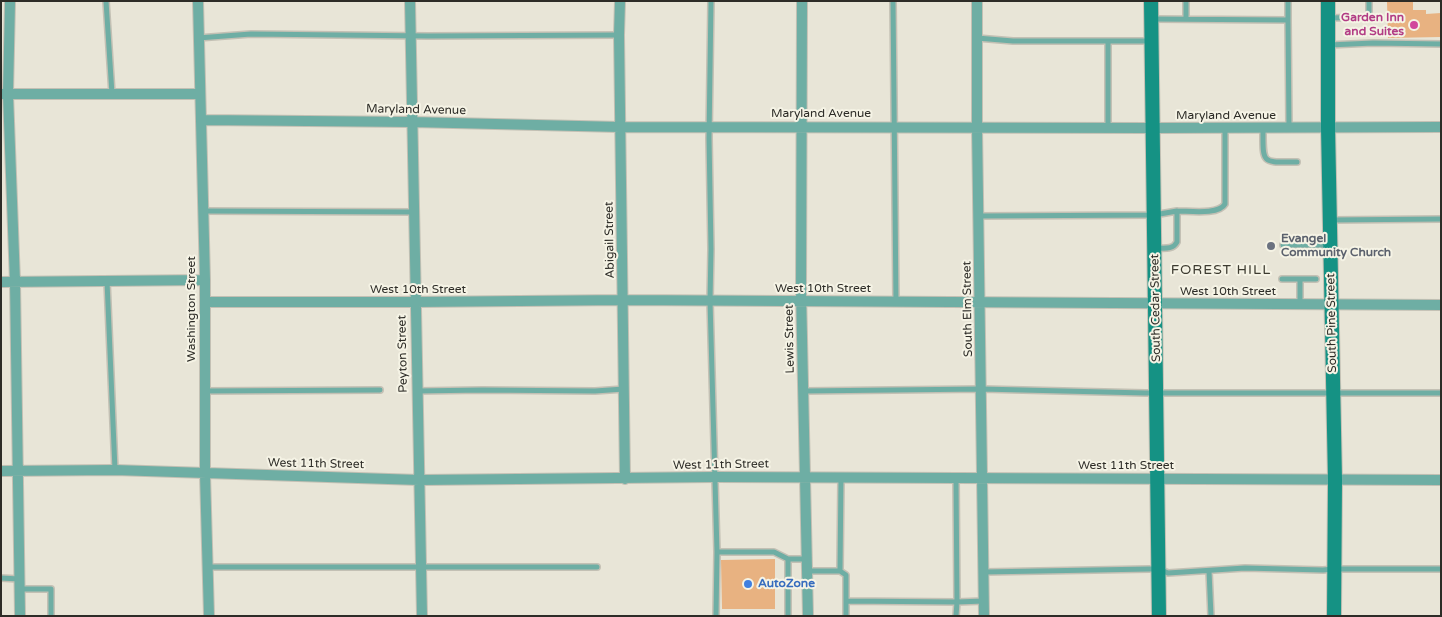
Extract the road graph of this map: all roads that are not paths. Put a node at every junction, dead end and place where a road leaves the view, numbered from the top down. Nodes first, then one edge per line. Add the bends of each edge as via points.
1 (106, 1) edge
2 (198, 1) edge
3 (410, 1) edge
4 (620, 1) edge
5 (711, 1) edge
6 (802, 1) edge
7 (893, 1) edge
8 (977, 1) edge
9 (1152, 1) edge
10 (1186, 1) edge
11 (1288, 1) edge
12 (1328, 1) edge
13 (1369, 1) edge
14 (10, 2) edge
15 (1328, 18) junction
16 (1152, 19) junction
17 (1186, 19) junction
18 (1288, 20) junction
19 (411, 35) junction
20 (619, 36) junction
21 (198, 38) junction
22 (977, 38) junction
23 (1152, 41) junction
24 (1108, 42) junction
25 (1441, 44) edge
26 (1328, 45) junction
27 (5, 94) edge
28 (112, 94) junction
29 (200, 94) junction
30 (202, 120) junction
31 (412, 122) junction
32 (709, 126) junction
33 (620, 127) junction
34 (802, 127) junction
35 (895, 127) junction
36 (977, 127) junction
37 (1328, 127) junction
38 (1441, 127) edge
39 (1108, 128) junction
40 (1152, 128) junction
41 (1225, 128) junction
42 (1263, 128) junction
43 (1289, 128) junction
44 (1297, 162) dead end
45 (203, 211) junction
46 (1177, 211) junction
47 (413, 212) junction
48 (1154, 215) junction
49 (979, 216) junction
50 (1441, 219) edge
51 (1330, 220) junction
52 (1282, 245) dead end
53 (1330, 245) junction
54 (1155, 248) junction
55 (1282, 279) dead end
56 (1300, 279) junction
57 (1316, 279) dead end
58 (205, 280) junction
59 (107, 281) junction
60 (1, 282) edge
61 (15, 282) junction
62 (623, 300) junction
63 (710, 301) junction
64 (205, 302) junction
65 (415, 302) junction
66 (802, 302) junction
67 (896, 302) junction
68 (980, 304) junction
69 (1156, 304) junction
70 (1300, 305) junction
71 (1331, 305) junction
72 (1441, 305) edge
73 (624, 389) junction
74 (982, 389) junction
75 (380, 390) dead end
76 (205, 391) junction
77 (416, 391) junction
78 (803, 391) junction
79 (1156, 393) junction
80 (1333, 393) junction
81 (1441, 393) edge
82 (18, 470) junction
83 (115, 470) junction
84 (1, 471) edge
85 (205, 474) junction
86 (716, 476) junction
87 (805, 476) junction
88 (841, 477) junction
89 (956, 477) junction
90 (625, 478) junction
91 (983, 478) junction
92 (1158, 478) junction
93 (419, 480) junction
94 (1335, 480) junction
95 (1441, 480) edge
96 (717, 552) junction
97 (788, 559) junction
98 (807, 559) junction
99 (208, 567) junction
100 (597, 567) dead end
101 (421, 568) junction
102 (1334, 568) junction
103 (1441, 569) edge
104 (1159, 570) junction
105 (1209, 570) junction
106 (807, 571) junction
107 (840, 571) junction
108 (984, 572) junction
109 (1, 578) edge
110 (19, 584) junction
111 (846, 601) junction
112 (984, 601) junction
113 (957, 602) junction
114 (20, 616) edge
115 (51, 616) edge
116 (209, 616) edge
117 (422, 616) edge
118 (716, 616) edge
119 (788, 616) edge
120 (808, 616) edge
121 (846, 616) edge
122 (956, 616) edge
123 (984, 616) edge
124 (1159, 616) edge
125 (1211, 616) edge
126 (1334, 616) edge

1 - 28 lane
2 - 21 street, Washington Street
3 - 19 street, Peyton Street
4 - 20 street, Abigail Street
5 - 32 lane
6 - 34 street, Lewis Street
7 - 35 lane
8 - 22 street, South Elm Street
9 - 16 main road, South Cedar Street
10 - 17 lane
11 - 18 lane
12 - 15 main road, South Pine Street
13 - 15 lane via 1369,17
14 - 27 street
15 - 26 main road, South Pine Street
16 - 17 lane
16 - 23 main road, South Cedar Street
17 - 18 lane
18 - 43 lane
19 - 20 lane
19 - 21 lane via 250,34
19 - 31 street, Peyton Street
20 - 33 street, Abigail Street
21 - 29 street, Washington Street
22 - 24 lane
22 - 36 street, South Elm Street
23 - 24 lane
23 - 40 main road, South Cedar Street
24 - 39 lane
25 - 26 lane
26 - 37 main road, South Pine Street
27 - 28 street
27 - 61 street
28 - 29 street
29 - 30 street, Washington Street
30 - 31 street, Maryland Avenue
30 - 45 street, Washington Street
31 - 33 street, Maryland Avenue
31 - 47 street, Peyton Street
32 - 33 street, Maryland Avenue
32 - 34 street, Maryland Avenue
32 - 63 lane
33 - 62 street, Abigail Street
34 - 35 street, Maryland Avenue
34 - 66 street, Lewis Street
35 - 36 street, Maryland Avenue
35 - 67 lane
36 - 39 street, Maryland Avenue
36 - 49 street, South Elm Street
37 - 38 street, Maryland Avenue
37 - 43 street, Maryland Avenue
37 - 51 main road, South Pine Street
39 - 40 street, Maryland Avenue
40 - 41 street, Maryland Avenue
40 - 48 main road, South Cedar Street
41 - 42 street, Maryland Avenue
41 - 46 lane via 1225,204 1216,211
42 - 43 street, Maryland Avenue
42 - 44 lane via 1265,159 1269,162
45 - 47 lane
45 - 58 street, Washington Street
46 - 48 lane
46 - 54 lane via 1176,246
47 - 65 street, Peyton Street
48 - 49 lane
48 - 54 main road, South Cedar Street
49 - 68 street, South Elm Street
50 - 51 lane
51 - 53 main road, South Pine Street
52 - 53 lane
53 - 71 main road, South Pine Street
54 - 69 main road, South Cedar Street
55 - 56 lane
56 - 57 lane
56 - 70 lane
58 - 59 street
58 - 64 street, Washington Street
59 - 61 street
59 - 83 lane
60 - 61 street
61 - 82 street
62 - 63 street, West 10th Street
62 - 65 street, West 10th Street
62 - 73 street, Abigail Street
63 - 66 street, West 10th Street
63 - 86 lane
64 - 65 street, West 10th Street
64 - 76 street, Washington Street
65 - 77 street, Peyton Street
66 - 67 street, West 10th Street
66 - 78 street, Lewis Street
67 - 68 street, West 10th Street
68 - 69 street, West 10th Street
68 - 74 street, South Elm Street
69 - 70 street, West 10th Street
69 - 79 main road, South Cedar Street
70 - 71 street, West 10th Street
71 - 72 street, West 10th Street
71 - 80 main road, South Pine Street
73 - 77 lane
73 - 90 street, Abigail Street
74 - 78 lane
74 - 79 lane
74 - 91 street, South Elm Street
75 - 76 lane
76 - 85 street, Washington Street
77 - 93 street, Peyton Street
78 - 87 street, Lewis Street
79 - 80 lane
79 - 92 main road, South Cedar Street
80 - 81 lane
80 - 94 main road, South Pine Street
82 - 83 street, West 11th Street
82 - 84 street, West 11th Street
82 - 110 street
83 - 85 street, West 11th Street
85 - 93 street, West 11th Street
85 - 99 street, Washington Street
86 - 87 street, West 11th Street
86 - 90 street, West 11th Street
86 - 96 lane
87 - 88 street, West 11th Street
87 - 98 street, Lewis Street
88 - 89 street, West 11th Street
88 - 107 lane
89 - 91 street, West 11th Street
89 - 113 lane
90 - 93 street, West 11th Street
91 - 92 street, West 11th Street
91 - 108 street, South Elm Street
92 - 94 street, West 11th Street
92 - 104 main road, South Cedar Street
93 - 101 street, Peyton Street
94 - 95 street, West 11th Street
94 - 102 main road, South Pine Street
96 - 97 lane via 774,552
96 - 118 lane
97 - 98 lane
97 - 119 lane
98 - 106 street, Lewis Street
99 - 101 lane
99 - 116 street, Washington Street
100 - 101 lane
101 - 117 street, Peyton Street
102 - 103 lane
102 - 105 lane
102 - 126 main road, South Pine Street
104 - 105 lane via 1168,573
104 - 108 lane
104 - 124 main road, South Cedar Street
105 - 125 lane
106 - 107 lane
106 - 120 street, Lewis Street
107 - 111 lane via 846,575
108 - 112 street, South Elm Street
109 - 110 lane
110 - 114 street
110 - 115 lane via 51,589
111 - 113 lane
111 - 121 lane
112 - 113 lane
112 - 123 street, South Elm Street
113 - 122 lane

